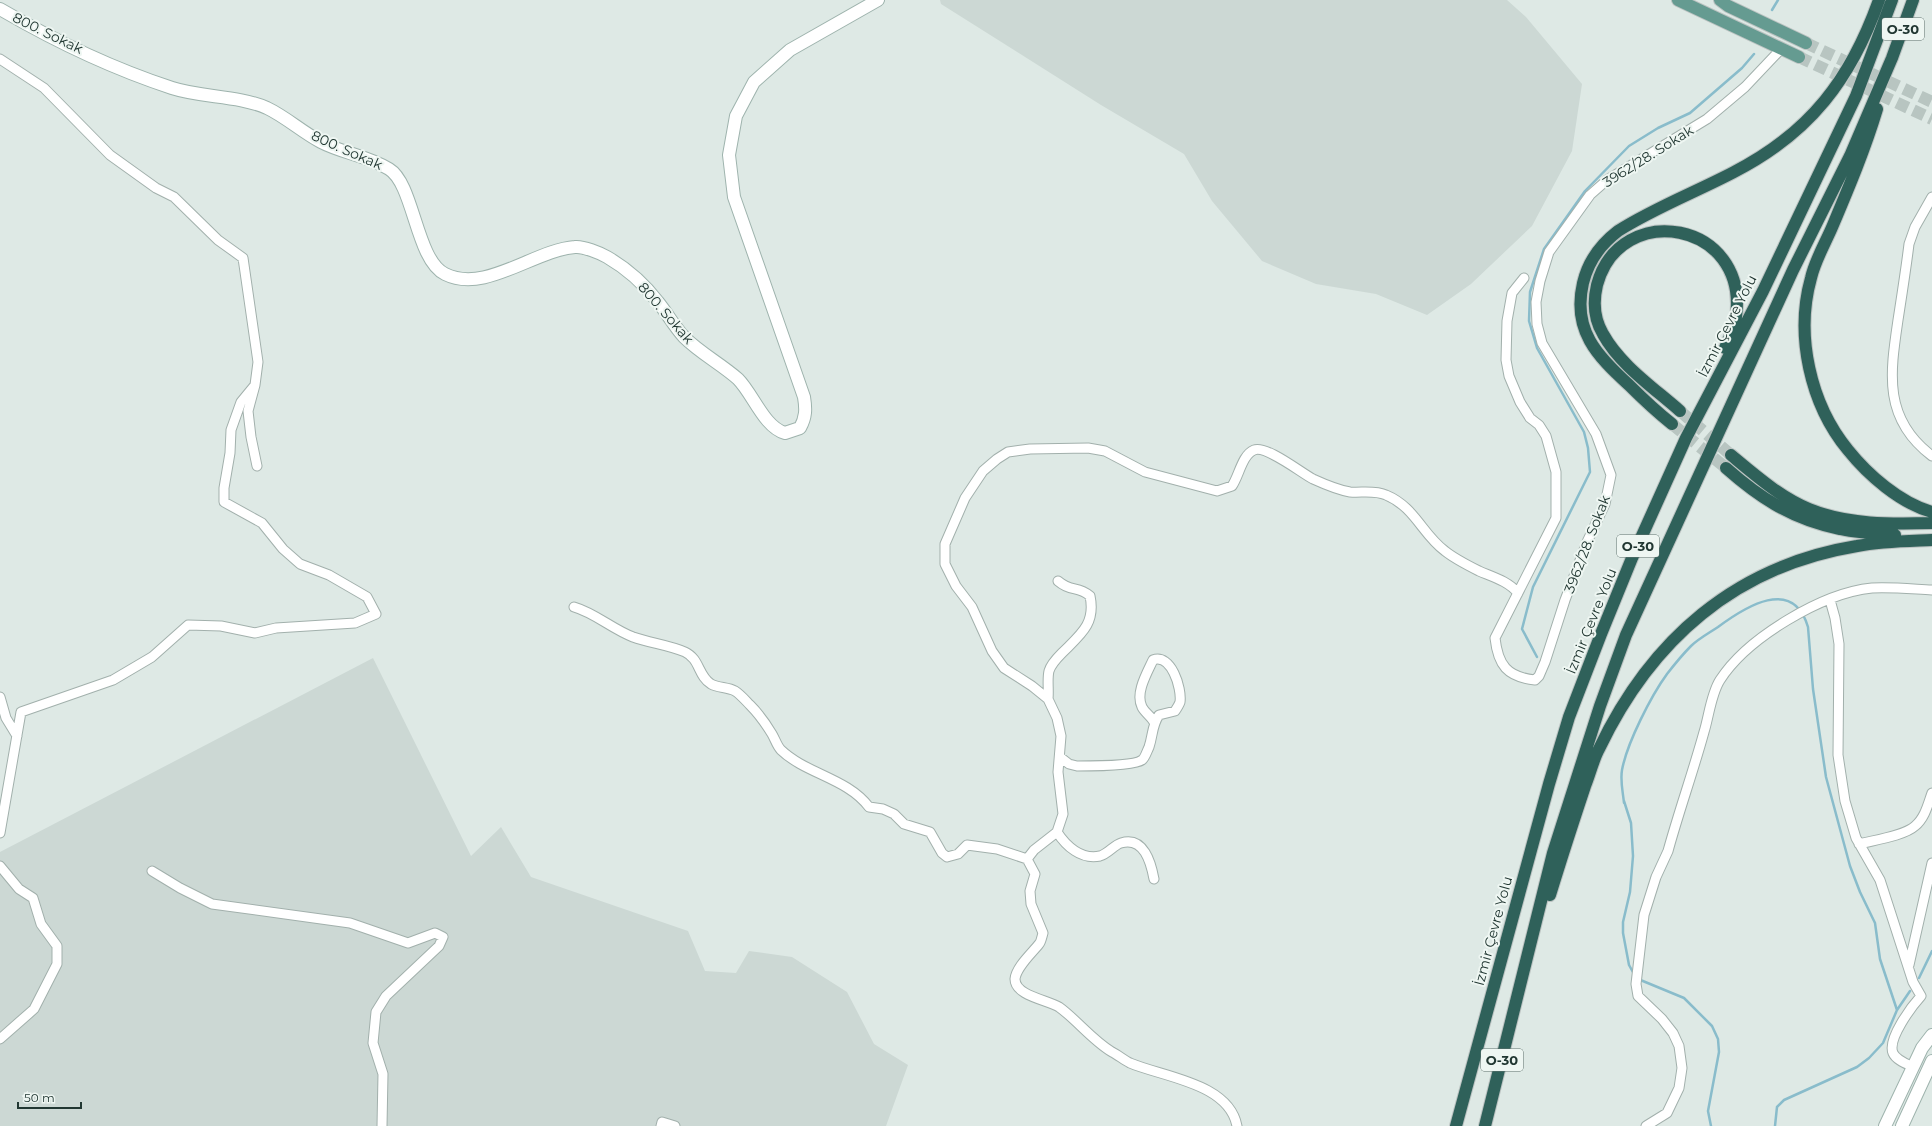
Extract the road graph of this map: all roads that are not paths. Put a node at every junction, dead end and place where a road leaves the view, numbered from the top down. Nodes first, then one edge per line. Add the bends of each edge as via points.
1 (878, 0) edge
2 (1699, 0) edge
3 (1720, 0) edge
4 (1879, 0) edge
5 (1892, 0) edge
6 (1913, 0) edge
7 (1678, 1) edge
8 (0, 9) edge
9 (1806, 43) tunnel mouth
10 (1781, 49) junction
11 (1799, 57) tunnel mouth
12 (1892, 58) junction
13 (0, 59) edge
14 (1932, 197) edge
15 (1524, 278) dead end
16 (255, 385) junction
17 (1680, 411) tunnel mouth
18 (1672, 424) tunnel mouth
19 (1686, 438) junction
20 (1731, 455) tunnel mouth
21 (1932, 456) edge
22 (257, 466) dead end
23 (1726, 468) tunnel mouth
24 (1932, 512) edge
25 (1932, 524) edge
26 (1932, 540) edge
27 (1058, 581) dead end
28 (1932, 590) edge
29 (1518, 593) junction
30 (1830, 600) junction
31 (574, 607) dead end
32 (0, 697) edge
33 (1048, 699) junction
34 (1154, 722) junction
35 (17, 736) junction
36 (1060, 757) junction
37 (1932, 792) edge
38 (1057, 832) junction
39 (0, 833) edge
40 (1859, 844) junction
41 (1027, 859) junction
42 (1932, 863) edge
43 (0, 866) edge
44 (152, 871) dead end
45 (1154, 879) dead end
46 (1909, 966) junction
47 (1518, 994) junction
48 (1932, 1034) edge
49 (0, 1039) edge
50 (1932, 1061) edge
51 (1913, 1067) junction
52 (1926, 1074) junction
53 (382, 1126) edge
54 (661, 1126) edge
55 (676, 1126) edge
56 (1237, 1126) edge
57 (1456, 1126) edge
58 (1485, 1126) edge
59 (1646, 1126) edge
60 (1885, 1126) edge
61 (1902, 1126) edge

1 - 8 main road, 800. Sokak via 790,50 754,82 736,116 729,155 734,196 806,407 805,419 800,428 785,433 776,430 739,380 683,336 642,284 606,256 577,246 486,277 464,279 444,274 432,262 402,186 391,170 321,142 269,109 246,101 174,89 108,63
2 - 7 main road via 1693,3
3 - 9 main road
4 - 18 highway via 1844,77 1798,129 1757,159 1618,231 1603,244 1589,265 1582,288 1580,312 1590,341 1610,368
5 - 19 highway, İzmir Çevre Yolu / O-30 via 1856,96 1763,291
6 - 12 highway, O-30
7 - 10 main road
10 - 11 main road
10 - 29 street, 3962/28. Sokak via 1707,120 1607,180 1590,195 1549,252 1536,302 1537,324 1542,343 1596,434 1611,475 1605,504 1587,542 1545,662 1535,680 1522,678 1507,671 1497,653 1495,638
12 - 24 highway via 1865,149 1811,277 1805,307 1805,339 1809,367 1818,396 1828,422 1842,443 1857,462 1899,496
12 - 47 highway, O-30 via 1850,156 1793,270 1626,635 1555,846
13 - 16 street via 44,88 110,155 156,188 174,197 218,240 243,258 258,362
14 - 21 street via 1914,227 1909,244 1892,361 1892,388 1901,421 1918,446
15 - 29 street, 3962/28. Sokak via 1512,293 1507,321 1506,360 1509,376 1520,402 1546,436 1556,472 1556,518
16 - 22 street via 248,411 250,437
16 - 35 street via 241,402 231,430 224,502 262,523 283,549 300,564 329,575 368,597 376,614 356,623 276,628 255,633 221,626 188,625 152,657 113,680 21,712
17 - 19 highway via 1626,363 1602,334 1597,322 1595,298 1600,275 1610,258 1624,244 1649,233 1680,232 1703,240 1726,262 1735,288 1737,309 1734,327
19 - 57 highway, İzmir Çevre Yolu / O-30 via 1630,565 1569,717
20 - 25 highway via 1757,477 1808,509 1861,522
23 - 26 highway via 1750,490 1770,503 1820,525 1842,530
26 - 47 highway via 1856,546 1774,569 1714,603 1686,625 1661,651 1622,704 1598,750
27 - 33 street via 1066,588 1083,590 1090,596 1092,614 1090,621 1055,660 1049,671
28 - 30 street via 1871,588
29 - 33 street via 1509,584 1478,571 1444,551 1414,514 1386,495 1349,492 1333,487 1312,479 1260,449 1247,454 1232,486 1218,490 1145,472 1105,451 1088,448 1015,450 997,459 984,471 965,498 945,544 945,564 956,586 972,607 992,651 1004,668
30 - 40 street via 1839,644 1838,754 1845,801
30 - 59 street via 1794,615 1744,652 1719,681 1640,934 1638,996 1673,1033 1679,1046 1682,1068 1679,1088 1667,1113
31 - 41 street via 634,637 686,652 696,660 703,677 712,684 735,691 751,706 780,749 803,765 834,780 869,807 883,809 894,814 904,824 930,832 947,857 958,854 967,845 997,849
32 - 35 street via 6,718
33 - 36 street via 1057,718 1061,736
34 - 34 street via 1159,714 1175,710 1180,703 1180,690 1175,674 1164,660 1157,659 1153,660 1146,675 1140,699
34 - 36 street via 1144,759 1137,763 1077,766
35 - 39 street
36 - 38 street via 1058,772 1063,814
37 - 40 street via 1924,814 1915,826
38 - 41 street via 1034,850
38 - 45 street via 1065,844 1089,856 1101,855 1121,843 1130,842 1144,849
40 - 46 street via 1880,880
41 - 56 street via 1035,874 1030,891 1031,904 1043,933 1039,944 1017,972 1016,985 1035,998 1058,1007 1110,1051 1130,1062 1186,1080 1212,1093 1232,1112
42 - 46 street
43 - 49 street via 19,889 33,898 41,924 57,946 57,964 34,1009
44 - 53 street via 212,904 350,923 408,943 435,934 443,938 439,946 386,996 376,1012 373,1043 383,1074
46 - 51 street via 1920,996 1901,1023 1892,1052
47 - 58 highway, O-30
48 - 51 main road
50 - 52 main road
51 - 52 main road
51 - 60 main road
52 - 61 main road
54 - 55 street via 662,1122

